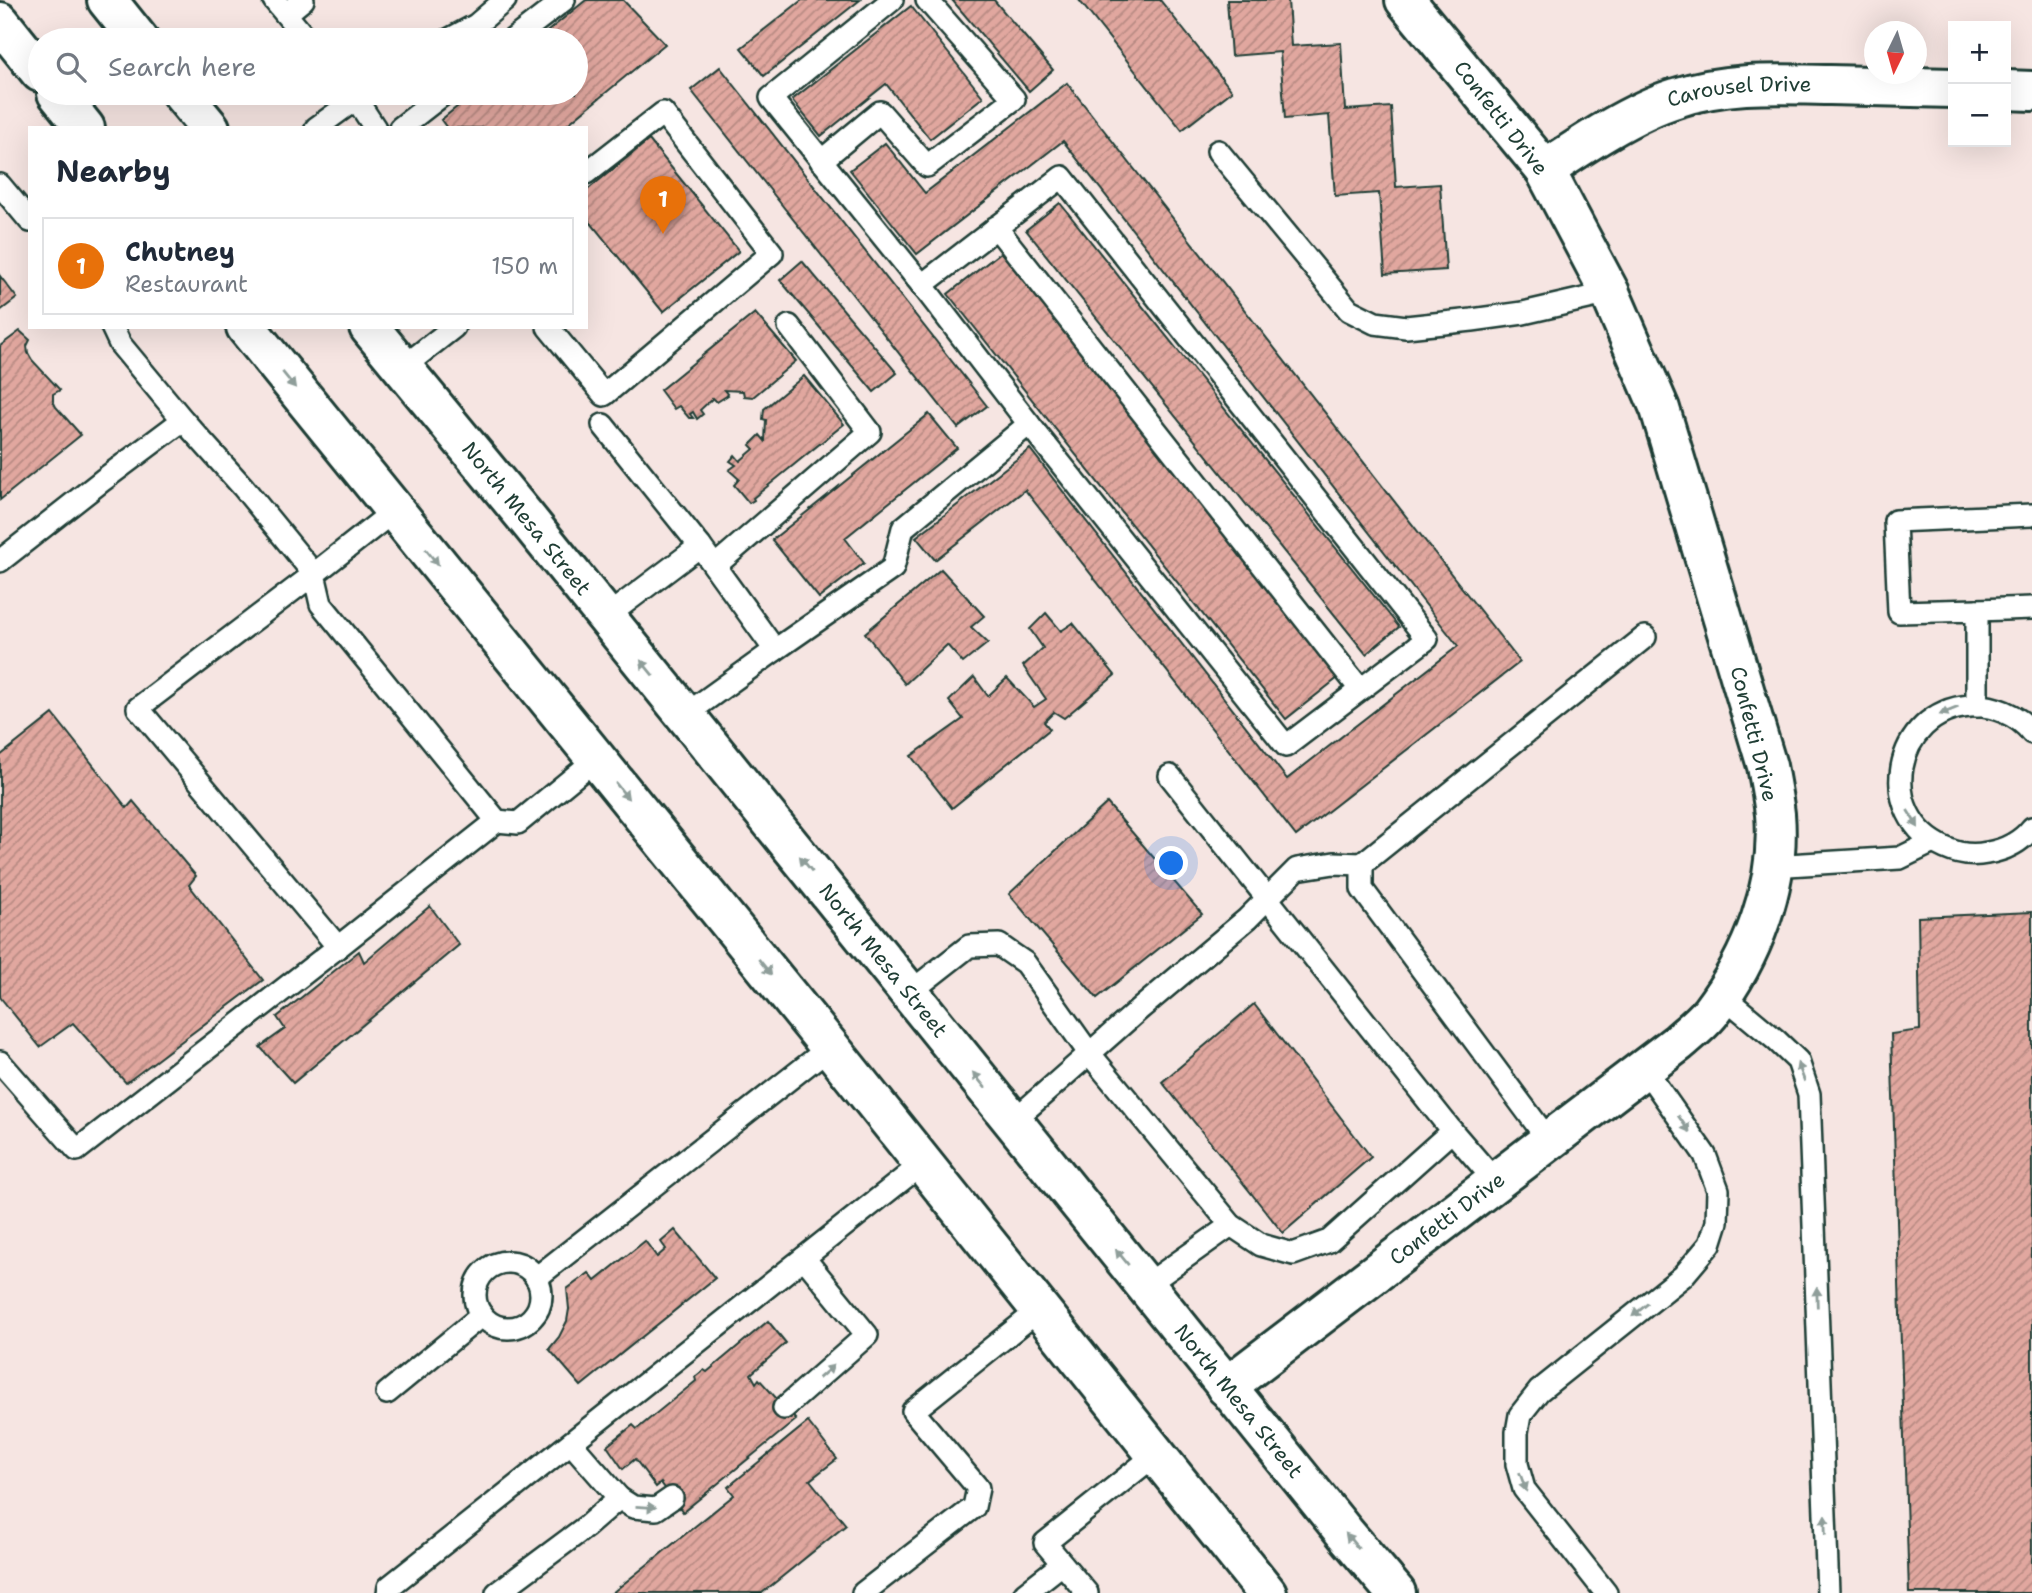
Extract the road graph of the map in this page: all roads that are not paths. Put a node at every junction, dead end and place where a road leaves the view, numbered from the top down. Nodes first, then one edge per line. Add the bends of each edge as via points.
1 (107, 0) edge
2 (303, 0) edge
3 (506, 0) edge
4 (564, 0) edge
5 (892, 0) edge
6 (927, 0) edge
7 (1405, 0) edge
8 (280, 7) edge
9 (129, 28) edge
10 (297, 28) edge
11 (470, 28) edge
12 (528, 28) edge
13 (5, 38) edge
14 (28, 60) edge
15 (1948, 88) edge
16 (2011, 90) edge
17 (2032, 91) edge
18 (67, 105) edge
19 (191, 105) edge
20 (345, 105) edge
21 (362, 105) edge
22 (430, 105) edge
23 (83, 126) edge
24 (208, 126) edge
25 (318, 126) edge
26 (374, 126) edge
27 (403, 126) edge
28 (1218, 151) dead end
29 (821, 161) junction
30 (1545, 170) junction
31 (588, 171) edge
32 (0, 185) edge
33 (28, 219) edge
34 (996, 227) junction
35 (922, 285) junction
36 (1610, 293) junction
37 (789, 326) dead end
38 (113, 329) edge
39 (248, 329) edge
40 (371, 329) edge
41 (451, 329) edge
42 (550, 329) edge
43 (402, 368) junction
44 (183, 420) junction
45 (1029, 424) junction
46 (603, 425) dead end
47 (394, 511) junction
48 (2032, 515) edge
49 (700, 546) junction
50 (0, 561) edge
51 (715, 566) junction
52 (314, 574) junction
53 (2032, 608) edge
54 (1977, 610) junction
55 (607, 617) junction
56 (1645, 637) dead end
57 (775, 650) junction
58 (1360, 689) junction
59 (1977, 705) junction
60 (685, 715) junction
61 (2032, 733) edge
62 (596, 759) junction
63 (1170, 776) dead end
64 (497, 821) junction
65 (2030, 835) edge
66 (1933, 842) junction
67 (1362, 864) junction
68 (1772, 866) junction
69 (1267, 899) junction
70 (338, 947) junction
71 (909, 993) junction
72 (1722, 995) junction
73 (830, 1047) junction
74 (1089, 1053) junction
75 (0, 1062) edge
76 (1644, 1068) junction
77 (1012, 1122) junction
78 (1452, 1131) junction
79 (1549, 1141) junction
80 (922, 1164) junction
81 (1495, 1181) junction
82 (1231, 1225) junction
83 (804, 1258) junction
84 (536, 1278) junction
85 (1145, 1286) junction
86 (1039, 1310) junction
87 (482, 1315) junction
88 (1226, 1387) junction
89 (387, 1394) dead end
90 (785, 1408) dead end
91 (571, 1443) junction
92 (1155, 1455) junction
93 (619, 1498) junction
94 (672, 1498) dead end
95 (1062, 1564) junction
96 (388, 1593) edge
97 (497, 1593) edge
98 (863, 1593) edge
99 (1025, 1593) edge
100 (1087, 1593) edge
101 (1267, 1593) edge
102 (1396, 1593) edge
103 (1606, 1593) edge
104 (1828, 1593) edge

1 - 9 main road
2 - 8 lane
3 - 11 lane
4 - 12 lane
5 - 29 lane via 771,98
6 - 29 lane via 1014,99 927,166 880,112
7 - 30 main road, Confetti Drive
8 - 10 lane
13 - 14 main road
15 - 30 main road, Carousel Drive via 1761,83 1718,87 1650,108
16 - 17 main road
18 - 23 main road
19 - 24 main road
20 - 25 lane
21 - 26 lane
22 - 27 lane
28 - 36 lane via 1349,310 1375,323 1406,327 1472,320
29 - 35 lane
30 - 36 main road, Confetti Drive
31 - 42 lane via 663,113 772,253 604,396
32 - 33 lane
34 - 35 lane
34 - 58 lane
34 - 58 lane via 1062,177 1427,639
35 - 45 lane
36 - 68 main road, Confetti Drive via 1660,409 1767,766 1775,815
37 - 51 lane via 870,432
38 - 44 lane via 120,344
39 -> 47 main road
40 - 43 main road, North Mesa Street
41 - 43 lane
43 - 55 main road, North Mesa Street
44 - 50 lane
44 - 52 lane
45 - 57 lane via 903,528 893,568
45 - 58 lane via 1286,746
46 - 49 lane
47 - 52 lane
47 -> 62 main road
48 - 54 lane via 1895,521 1899,612
49 - 51 lane
49 - 55 lane
51 - 57 lane
52 - 64 lane via 321,604
52 - 70 lane via 138,708
53 - 54 lane
54 - 59 lane
60 -> 55 main road, North Mesa Street
56 - 67 lane
57 - 60 lane
59 - 61 lane via 2008,713
59 -> 66 lane via 1936,716 1917,733 1905,754 1900,778 1903,803 1915,825
71 -> 60 main road, North Mesa Street
62 - 64 lane via 518,823
62 -> 73 main road
63 - 69 lane
64 - 70 lane
65 - 66 lane via 2004,850 1980,855 1955,853
66 - 68 lane via 1900,858
67 - 69 lane via 1297,869
67 - 79 lane via 1362,889
68 - 72 main road, Confetti Drive via 1757,931
69 - 74 lane
69 - 78 lane
70 - 75 lane via 77,1150
71 - 74 lane via 969,946 999,945 1025,963
77 -> 71 main road, North Mesa Street
72 - 76 main road, Confetti Drive via 1708,1015
104 -> 72 lane via 1809,1094 1798,1061
73 - 80 main road
73 - 84 lane
74 - 77 lane
74 - 82 lane
76 - 79 main road, Confetti Drive
76 -> 103 lane via 1705,1155 1718,1190 1717,1222 1710,1244 1683,1276 1539,1391 1520,1415 1517,1432 1517,1464 1524,1489
85 -> 77 main road, North Mesa Street
78 - 81 lane
78 - 82 lane via 1329,1241 1293,1254 1261,1245
79 - 81 main road, Confetti Drive
80 - 83 lane
80 - 86 main road
81 - 88 main road, Confetti Drive
82 - 85 lane
90 -> 83 lane via 867,1335
83 - 91 lane
84 - 87 lane via 541,1299 538,1310 523,1325 500,1327
84 - 87 lane via 520,1265 490,1268 482,1275 476,1294
85 - 88 main road, North Mesa Street
86 - 92 main road
86 - 98 lane via 913,1411 978,1488 974,1507
87 - 89 lane
102 -> 88 main road, North Mesa Street
91 - 93 lane
91 - 96 lane via 389,1587
92 - 95 lane via 1045,1543
92 - 101 main road
93 -> 94 lane via 633,1507 656,1509
93 - 97 lane
95 - 99 lane
95 - 100 lane

